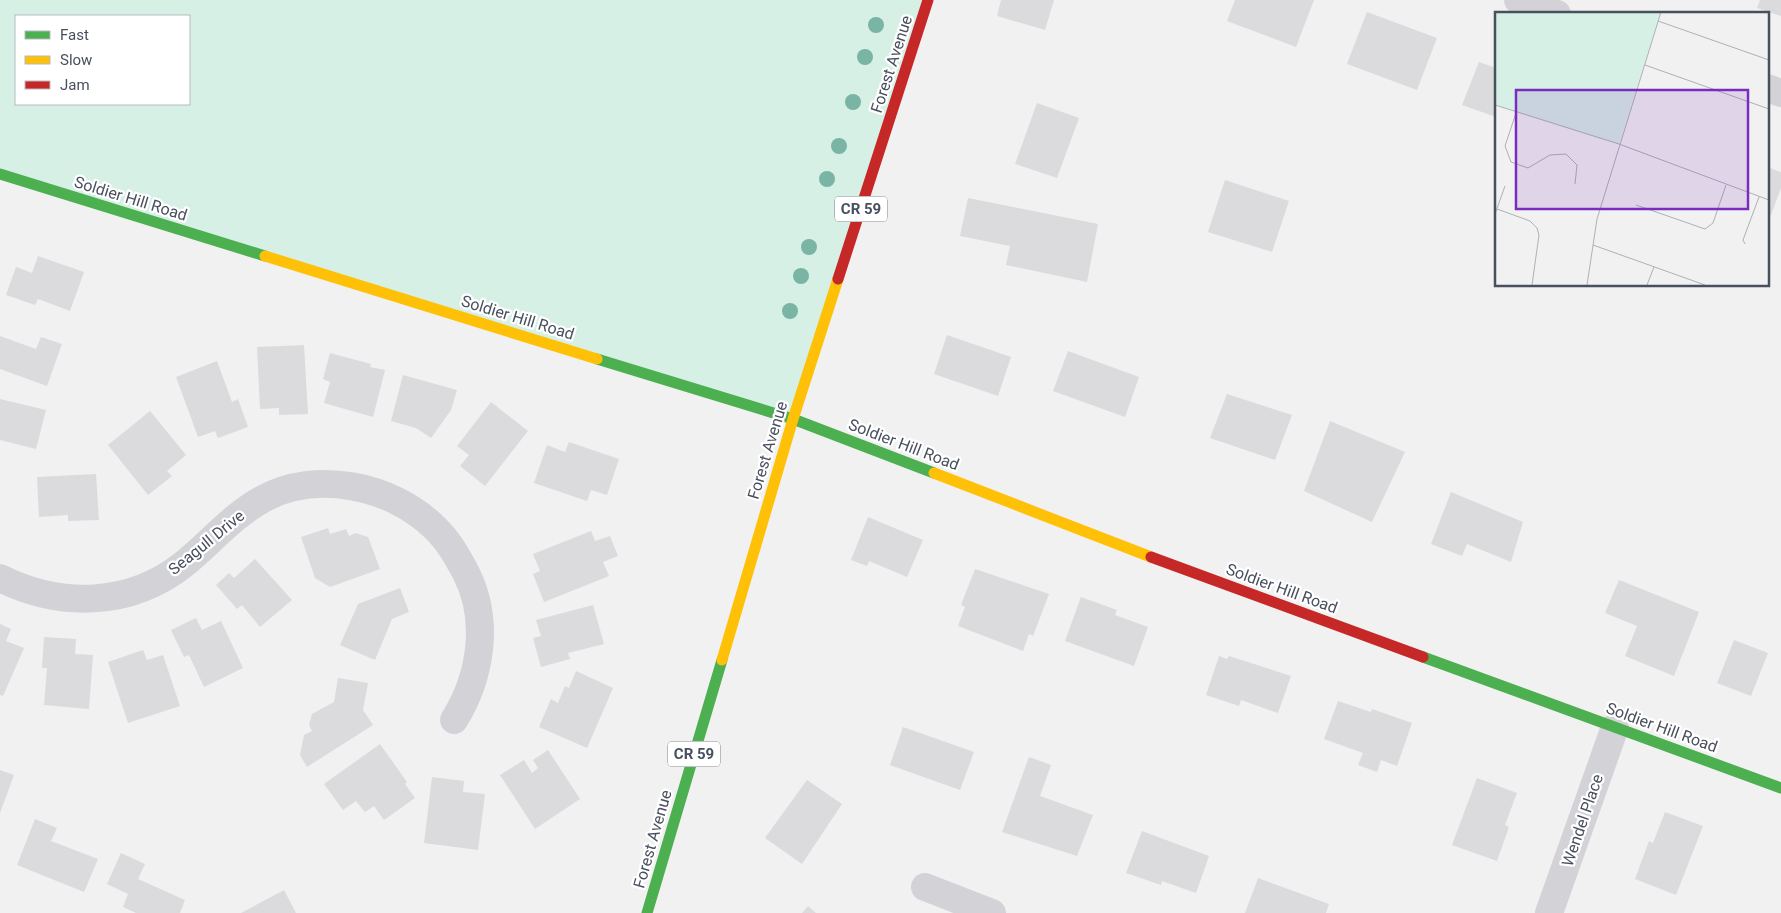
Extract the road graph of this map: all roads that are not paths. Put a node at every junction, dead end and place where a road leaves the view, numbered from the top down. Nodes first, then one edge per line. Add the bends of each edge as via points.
1 (928, 0) edge
2 (1518, 0) edge
3 (1551, 12) edge
4 (1768, 88) edge
5 (1781, 93) edge
6 (1, 177) edge
7 (793, 419) junction
8 (0, 578) edge
9 (454, 720) dead end
10 (1615, 727) junction
11 (1781, 788) edge
12 (925, 887) dead end
13 (647, 913) edge
14 (992, 913) edge
15 (1549, 913) edge

1 - 7 street, Forest Avenue / CR 59
2 - 3 street
4 - 5 street
6 - 7 street, Soldier Hill Road
7 - 10 street, Soldier Hill Road via 1139,552
7 - 13 street, Forest Avenue / CR 59
8 - 9 street, Seagull Drive via 22,589 55,598 92,600 129,593 184,564 238,514 265,498 295,488 323,484 352,486 383,494 411,508 434,527 454,550 470,581 478,612 480,643 474,677
10 - 11 street, Soldier Hill Road
10 - 15 street, Wendel Place
12 - 14 street

